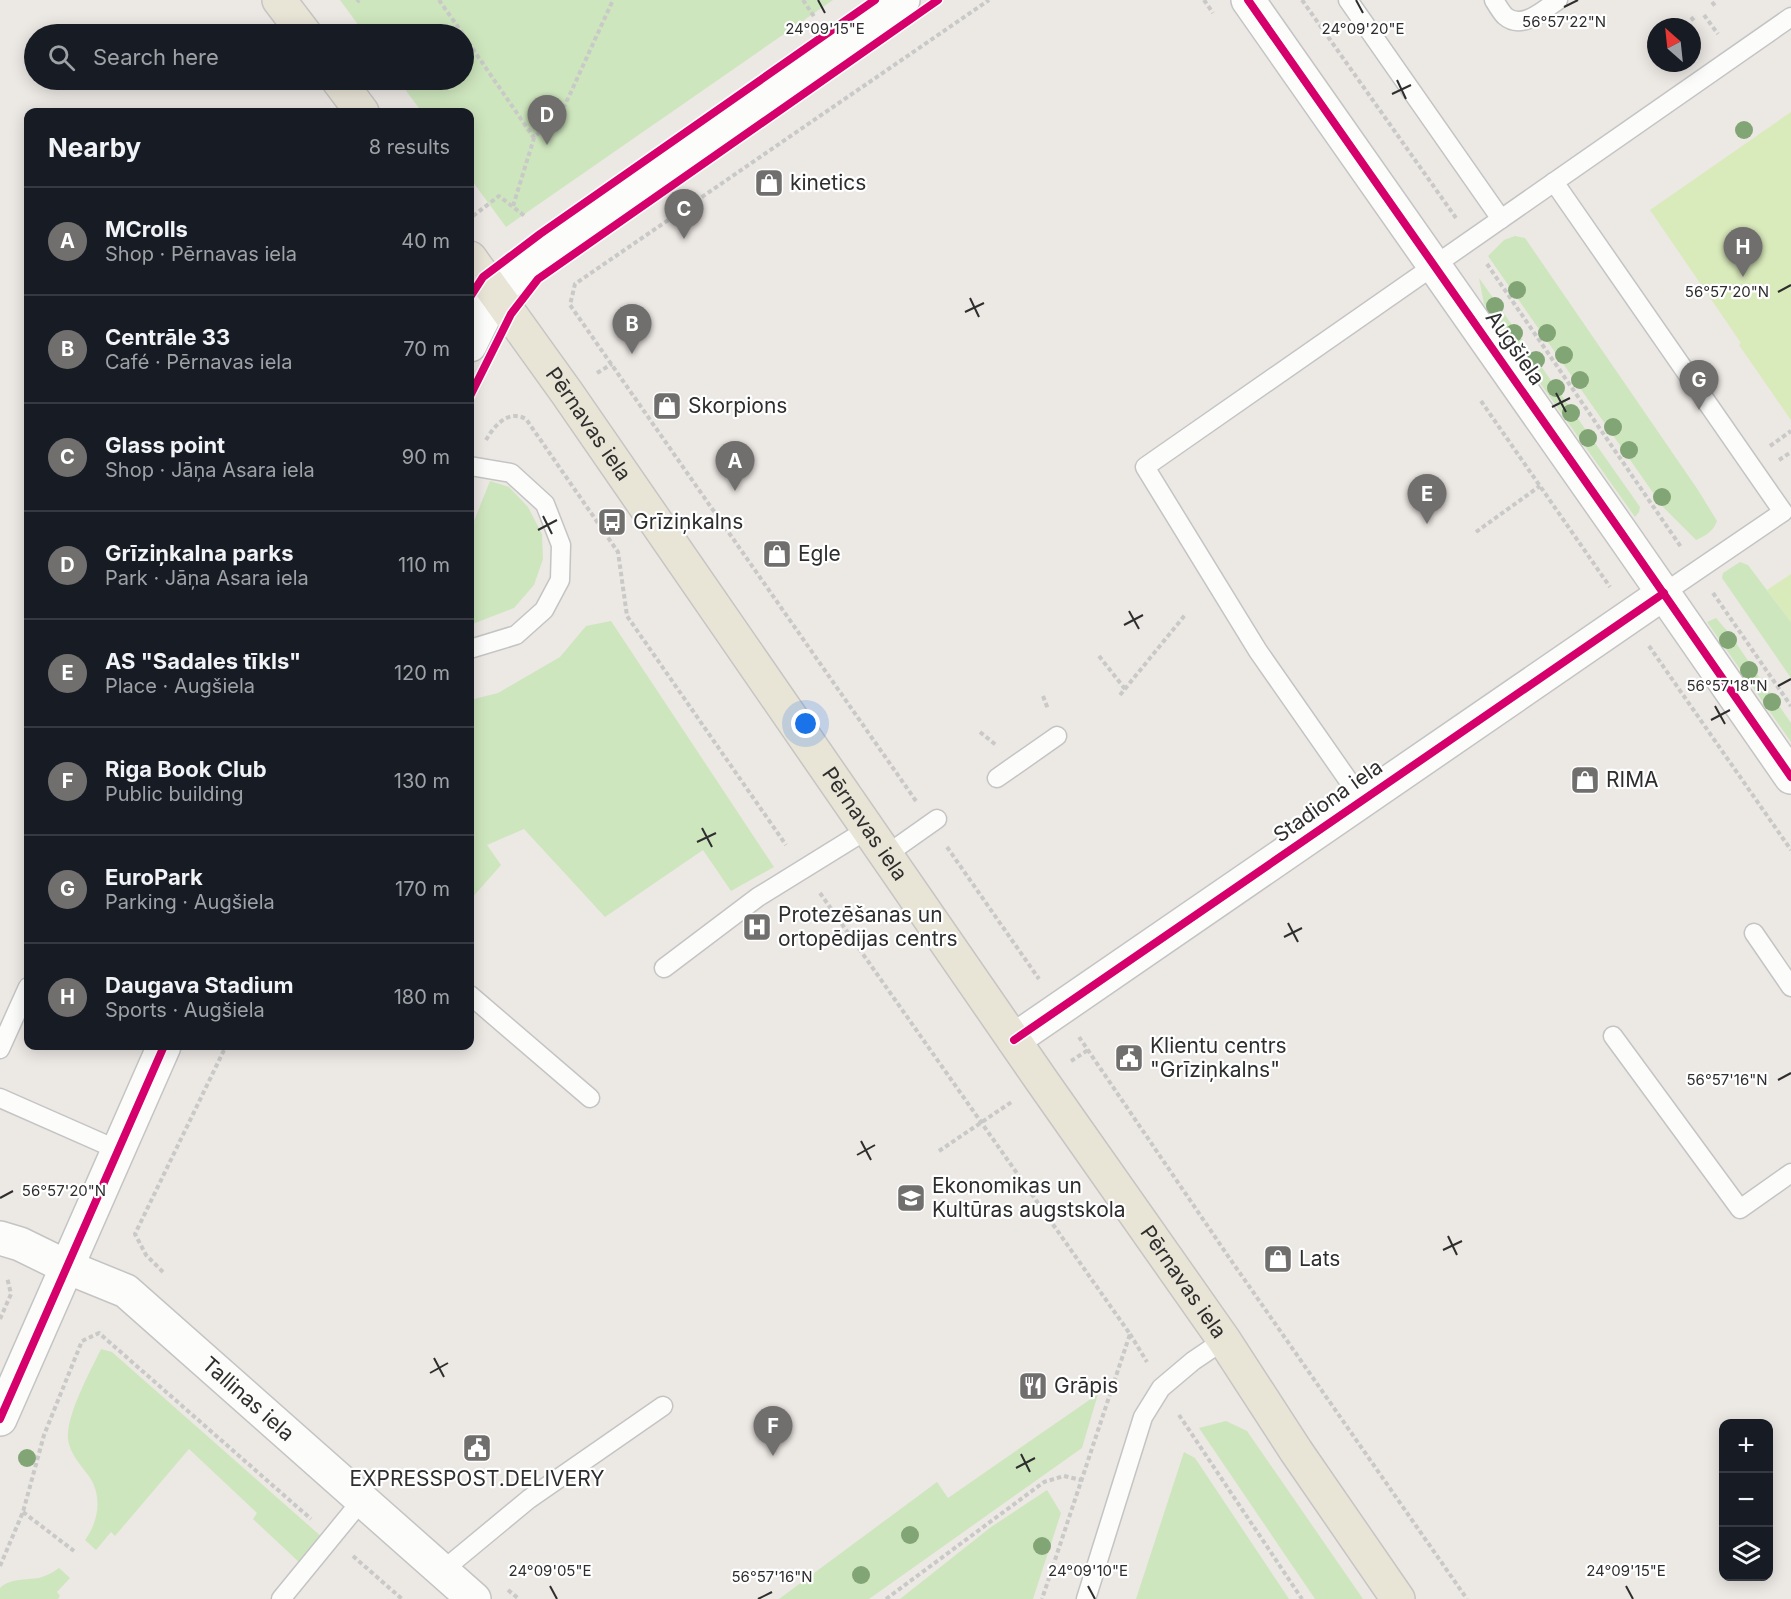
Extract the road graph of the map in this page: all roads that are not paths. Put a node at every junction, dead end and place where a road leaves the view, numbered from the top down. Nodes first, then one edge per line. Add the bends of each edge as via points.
1 (279, 0) edge
2 (903, 0) edge
3 (1248, 0) edge
4 (1348, 0) edge
5 (1494, 0) edge
6 (1558, 0) edge
7 (1791, 17) edge
8 (297, 24) edge
9 (346, 90) edge
10 (359, 108) edge
11 (1554, 182) junction
12 (1501, 219) junction
13 (474, 264) edge
14 (1435, 266) junction
15 (495, 294) junction
16 (474, 337) edge
17 (474, 467) edge
18 (1664, 593) junction
19 (474, 648) edge
20 (1057, 736) dead end
21 (1791, 777) edge
22 (997, 778) dead end
23 (1362, 800) junction
24 (934, 821) road end
25 (877, 842) junction
26 (1754, 933) dead end
27 (663, 968) dead end
28 (1791, 987) edge
29 (24, 996) edge
30 (474, 998) edge
31 (1613, 1036) dead end
32 (1014, 1040) junction
33 (0, 1049) edge
34 (162, 1050) edge
35 (0, 1098) edge
36 (590, 1098) dead end
37 (118, 1150) junction
38 (1791, 1173) edge
39 (0, 1238) edge
40 (67, 1267) junction
41 (1224, 1340) junction
42 (663, 1406) dead end
43 (0, 1419) edge
44 (363, 1500) junction
45 (442, 1571) junction
46 (281, 1599) edge
47 (474, 1599) edge
48 (1086, 1599) edge
49 (1398, 1599) edge

1 - 8 main road
2 - 15 street via 549,245
3 - 14 street, Augšiela
4 - 12 lane
5 - 6 lane via 1505,16 1521,21 1531,19
7 - 11 lane
9 - 10 main road
11 - 12 lane
11 - 18 lane via 1783,512
12 - 14 lane
13 - 15 main road, Pērnavas iela
14 - 18 street, Augšiela
14 - 23 lane via 1145,467 1258,651
15 - 16 street
15 - 25 main road, Pērnavas iela
17 - 19 lane via 511,473 545,504 561,546 560,580 544,610 516,635
18 - 21 street, Augšiela
18 - 23 street, Stadiona iela
20 - 22 lane
23 - 32 street, Stadiona iela
24 - 25 lane
25 - 27 lane via 803,869 758,897
25 - 32 main road, Pērnavas iela
26 - 28 lane
29 - 33 lane
30 - 36 lane
31 - 38 lane via 1740,1209
32 - 41 main road, Pērnavas iela
34 - 37 street
35 - 37 lane
37 - 40 street
39 - 40 street, Tallinas iela
40 - 43 street
40 - 44 street, Tallinas iela via 126,1291
41 - 48 lane via 1161,1388 1143,1417
41 - 49 main road, Pērnavas iela
42 - 45 lane via 529,1499
44 - 45 street, Tallinas iela
44 - 46 lane
45 - 47 street, Tallinas iela

